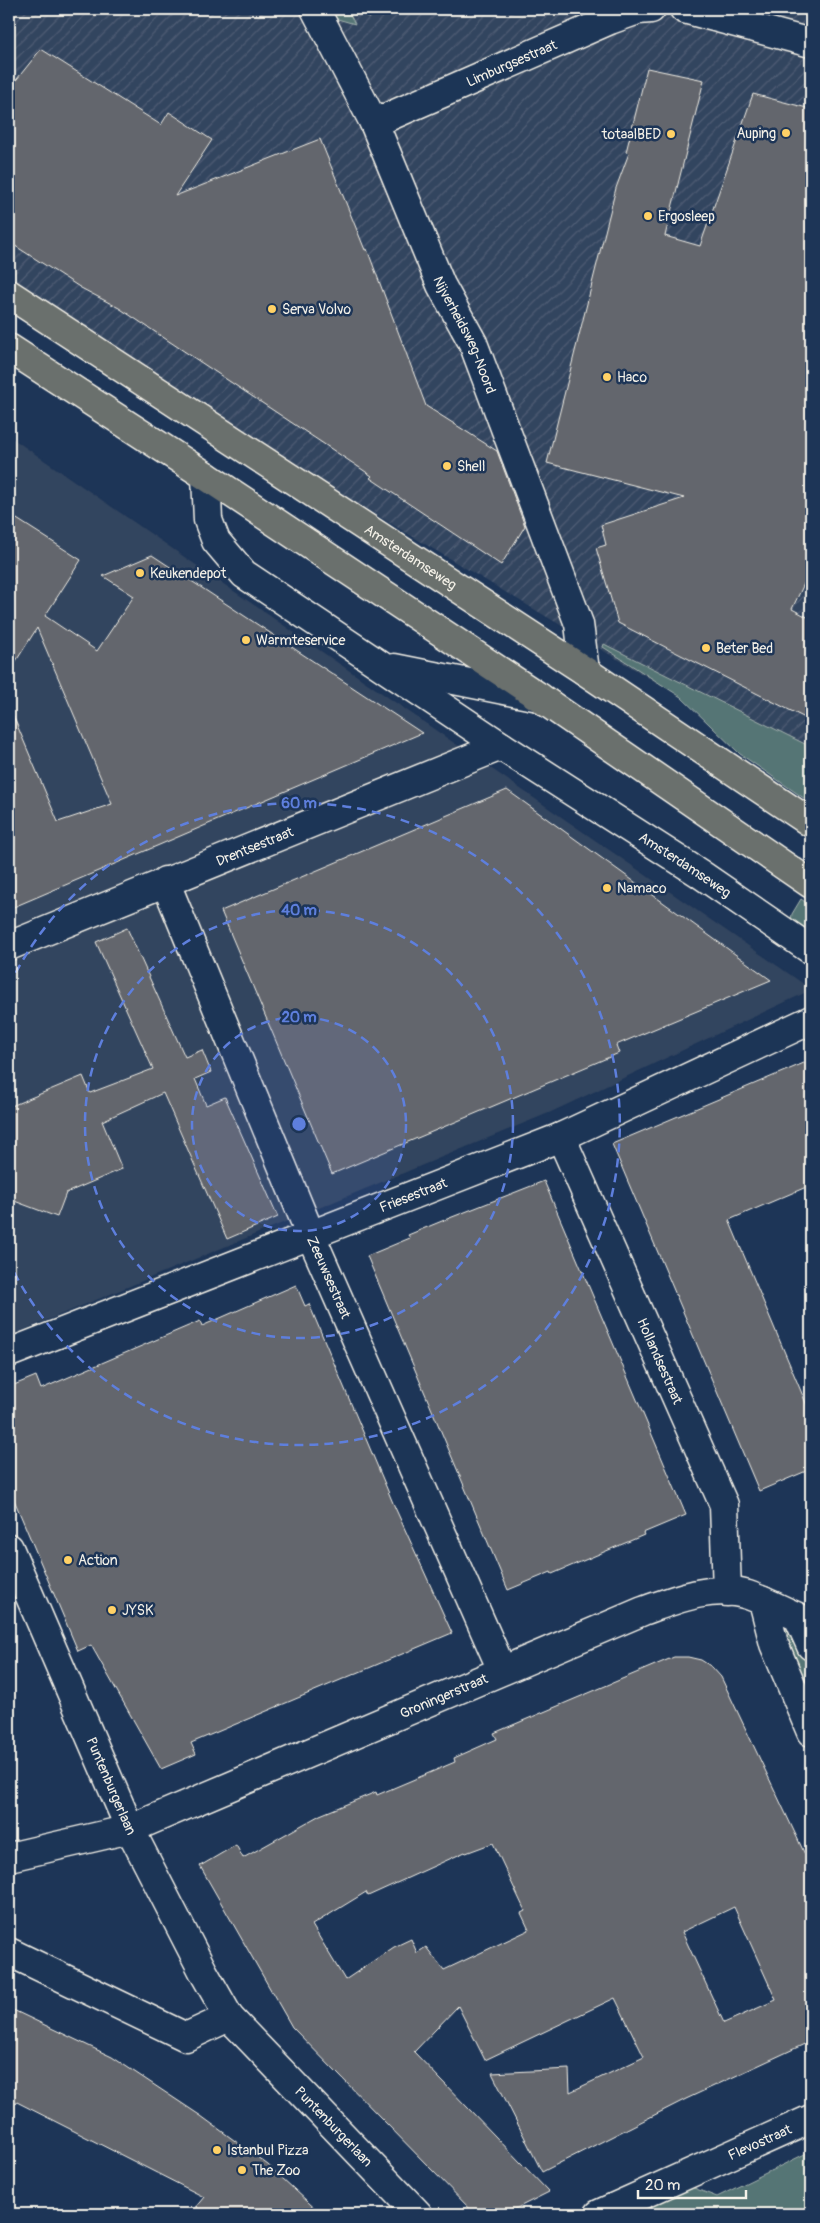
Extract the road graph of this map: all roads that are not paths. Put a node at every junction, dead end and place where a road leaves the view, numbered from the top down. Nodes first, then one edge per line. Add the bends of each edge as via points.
1 (315, 9) edge
2 (651, 9) edge
3 (684, 9) edge
4 (811, 43) edge
5 (374, 123) junction
6 (9, 294) edge
7 (9, 348) edge
8 (206, 476) junction
9 (380, 665) junction
10 (585, 671) junction
11 (539, 697) junction
12 (500, 746) junction
13 (811, 823) edge
14 (165, 882) junction
15 (811, 884) edge
16 (9, 946) edge
17 (811, 950) edge
18 (811, 1020) edge
19 (561, 1137) junction
20 (311, 1236) junction
21 (9, 1353) edge
22 (9, 1548) edge
23 (727, 1592) junction
24 (763, 1601) junction
25 (811, 1646) edge
26 (502, 1670) junction
27 (811, 1732) edge
28 (130, 1829) junction
29 (9, 1857) edge
30 (9, 1952) edge
31 (229, 2017) junction
32 (811, 2119) edge
33 (418, 2214) edge
34 (599, 2214) edge

1 - 5 street, Nijverheidsweg-Noord
2 - 5 street, Limburgsestraat via 610,20
3 - 4 street
5 - 10 street, Nijverheidsweg-Noord via 441,285 476,352 579,624
6 - 10 main road, Amsterdamseweg
7 - 8 main road, Amsterdamseweg
8 - 9 street, Amsterdamseweg via 208,520 213,534 244,574
8 - 11 main road, Amsterdamseweg
9 - 11 street, Amsterdamseweg
9 - 12 street, Amsterdamseweg
10 - 13 main road, Amsterdamseweg
11 - 15 main road, Amsterdamseweg
12 - 14 street, Drentsestraat
12 - 17 street, Amsterdamseweg via 699,873
14 - 16 street, Drentsestraat
14 - 20 street, Zeeuwsestraat
18 - 19 street, Friesestraat
19 - 20 street, Friesestraat
19 - 23 street, Hollandsestraat via 724,1506
20 - 21 street, Friesestraat
20 - 26 street, Zeeuwsestraat
22 - 28 street, Puntenburgerlaan
23 - 24 street, Groningerstraat
23 - 26 street, Groningerstraat via 686,1596
24 - 25 street, Groningerstraat via 798,1617
24 - 27 street via 774,1644
26 - 28 street, Groningerstraat
28 - 29 street, Groningerstraat
28 - 31 street, Puntenburgerlaan
30 - 31 street via 186,2037
31 - 33 street, Puntenburgerlaan
32 - 34 street, Flevostraat

